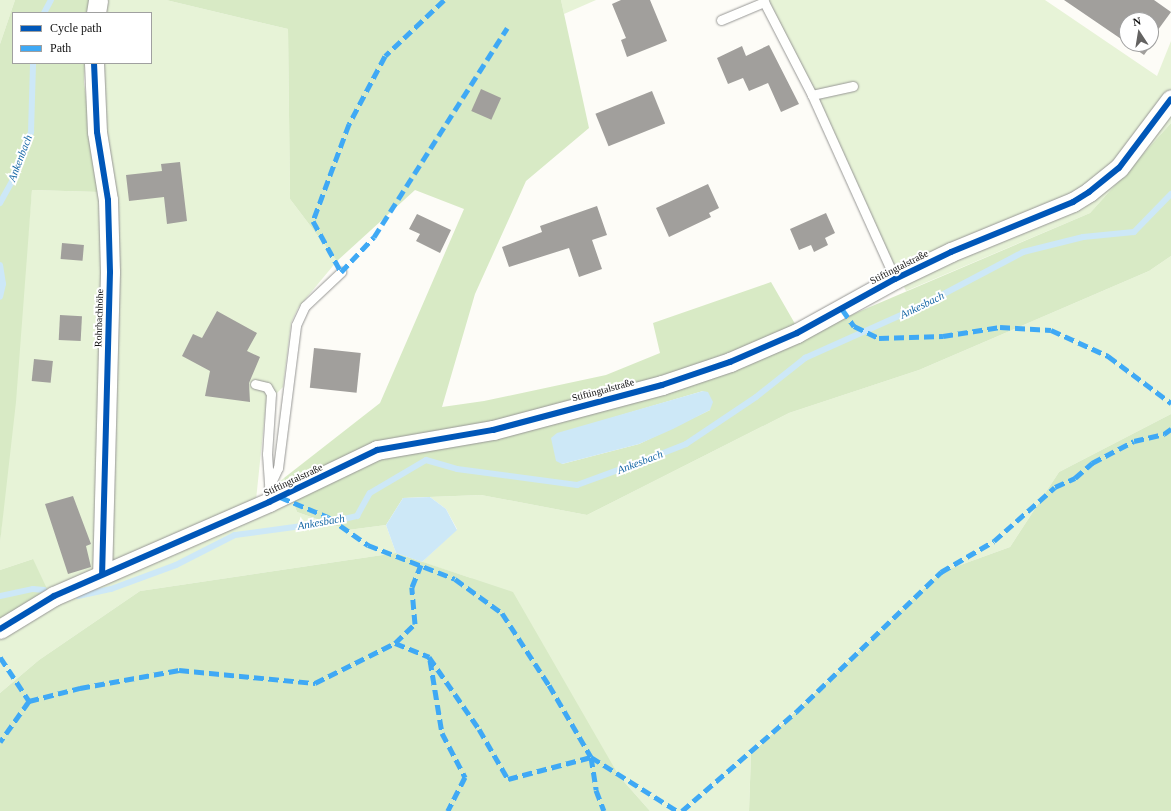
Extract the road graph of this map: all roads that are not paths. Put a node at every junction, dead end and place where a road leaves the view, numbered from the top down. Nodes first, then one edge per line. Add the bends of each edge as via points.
1 (98, 0) edge
2 (96, 12) edge
3 (721, 20) dead end
4 (94, 64) edge
5 (853, 86) dead end
6 (812, 95) junction
7 (1171, 99) edge
8 (341, 272) dead end
9 (895, 279) junction
10 (255, 384) dead end
11 (269, 495) junction
12 (102, 574) junction
13 (0, 629) edge

1 - 2 street
3 - 6 lane via 764,2
4 - 12 street, Rohrbachhöhe via 97,132 108,200 110,272
5 - 6 lane
6 - 9 lane
7 - 9 street, Stiftingtalstraße via 1119,168 1089,192 1073,202 951,252
8 - 11 lane via 305,306 296,325 278,468
9 - 11 street, Stiftingtalstraße via 797,334 730,362 662,385 493,430 377,450
10 - 11 lane via 267,387 271,394 267,454
11 - 12 street, Stiftingtalstraße
12 - 13 street, Stiftingtalstraße via 54,596

